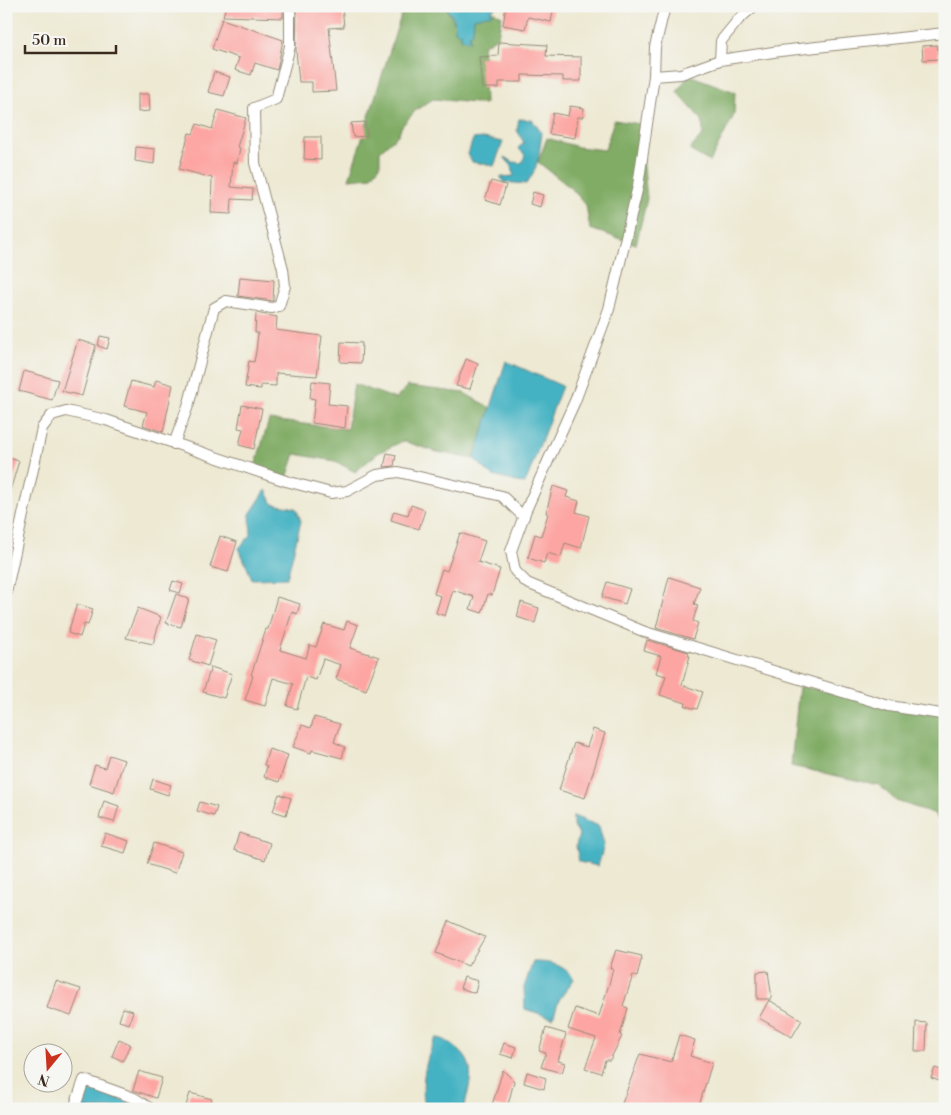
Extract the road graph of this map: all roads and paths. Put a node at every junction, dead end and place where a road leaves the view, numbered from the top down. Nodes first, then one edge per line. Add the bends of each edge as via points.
1 (290, 6) edge
2 (665, 6) edge
3 (754, 6) edge
4 (945, 33) edge
5 (720, 60) junction
6 (654, 76) junction
7 (174, 444) junction
8 (524, 517) junction
9 (6, 593) edge
10 (941, 714) dead end
11 (74, 1109) edge
12 (151, 1109) edge

1 - 7 street via 290,46 276,99 254,108 256,162 285,286 279,306 272,308 226,300 214,308 189,403
2 - 6 street via 655,47
3 - 5 street via 721,41
4 - 5 street
5 - 6 street via 681,74
6 - 8 street via 638,186 609,309 575,401
7 - 8 street via 331,493 347,491 377,475 398,472 502,496
7 - 9 street via 98,418 66,411 52,415 42,428
8 - 10 street via 511,552 515,572 527,583 645,632 889,706
11 - 12 street via 84,1080 134,1098

